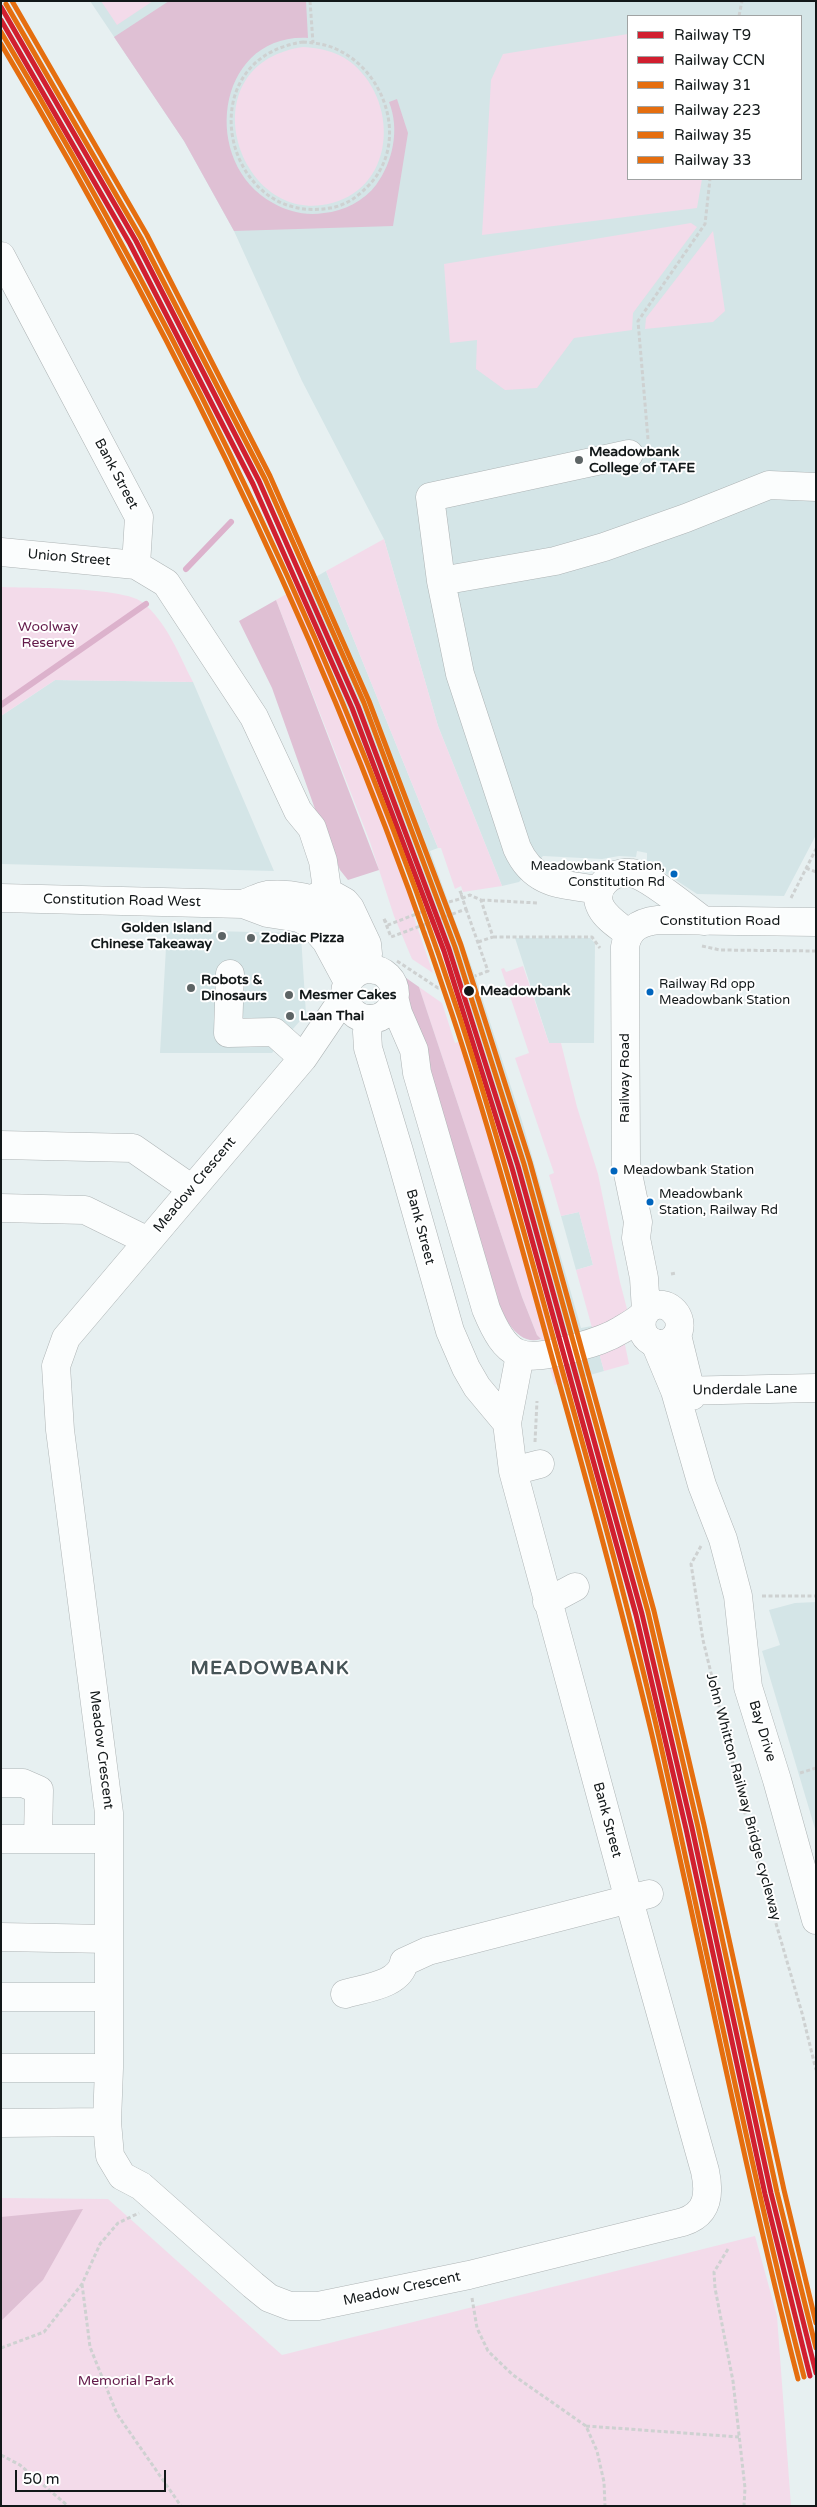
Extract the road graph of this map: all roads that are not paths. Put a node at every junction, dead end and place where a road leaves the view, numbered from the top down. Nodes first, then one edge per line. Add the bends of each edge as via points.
1 (1, 256) edge
2 (629, 454) road end
3 (816, 487) edge
4 (1, 552) edge
5 (136, 564) junction
6 (441, 581) junction
7 (599, 890) junction
8 (1, 898) edge
9 (316, 909) junction
10 (814, 917) edge
11 (704, 921) junction
12 (629, 934) junction
13 (378, 963) junction
14 (230, 974) dead end
15 (394, 997) junction
16 (360, 1006) junction
17 (302, 1058) junction
18 (417, 1074) junction
19 (1, 1145) edge
20 (192, 1189) junction
21 (1, 1208) edge
22 (148, 1241) junction
23 (87, 1311) junction
24 (644, 1329) junction
25 (532, 1355) junction
26 (816, 1388) edge
27 (682, 1391) junction
28 (507, 1423) junction
29 (540, 1464) road end
30 (513, 1471) junction
31 (575, 1587) dead end
32 (547, 1602) junction
33 (1, 1783) edge
34 (1, 1839) edge
35 (38, 1839) junction
36 (109, 1839) junction
37 (639, 1897) junction
38 (816, 1920) edge
39 (1, 1937) edge
40 (109, 1939) junction
41 (345, 1994) dead end
42 (1, 1997) edge
43 (109, 1997) junction
44 (1, 2068) edge
45 (109, 2068) junction
46 (1, 2122) edge
47 (107, 2122) junction
48 (141, 2186) junction
49 (699, 2214) joint

1 - 5 street, Bank Street via 139,517
2 - 6 street via 430,497
3 - 6 street via 769,484 604,547 555,561
4 - 5 street, Union Street
5 - 9 street via 166,583 254,716 298,811 314,868 308,885
6 - 7 street via 460,674 522,859 540,878
7 - 11 street via 613,875 639,875
7 - 12 street via 601,909
8 - 9 street, Constitution Road West via 243,904 265,895
9 - 13 street
9 - 16 street via 326,941
10 - 11 street, Constitution Road
11 - 12 street, Constitution Road via 649,921
12 - 24 street, Railway Road via 625,947 625,1144 628,1182 638,1222 649,1233
13 - 15 street via 392,983
13 - 16 street via 360,971
14 - 17 street via 228,1033 274,1032
15 - 16 street via 389,1010
15 - 18 street via 414,1050
16 - 17 street, Meadow Crescent
16 - 18 street via 396,1036
16 - 28 street, Bank Street via 368,1048 450,1331 466,1368
17 - 20 street, Meadow Crescent
18 - 25 street via 486,1309 503,1340
19 - 20 street via 133,1148
20 - 22 street, Meadow Crescent
21 - 22 street via 85,1210
22 - 23 street, Meadow Crescent
23 - 36 street, Meadow Crescent via 59,1352 56,1378 109,1813
23 - 48 street, Meadow Crescent via 71,1358 69,1376 120,1810 122,2133 127,2158
24 - 25 street
24 - 27 street, Bay Drive
25 - 28 street, Bank Street
26 - 27 street, Underdale Lane
27 - 38 street, Bay Drive via 702,1485 723,1539 740,1604 748,1687
28 - 30 street, Bank Street
29 - 30 street
30 - 32 street, Bank Street
31 - 32 street
32 - 37 street, Bank Street
33 - 35 street via 23,1783 39,1790
34 - 35 street
35 - 36 street
36 - 40 street, Meadow Crescent
37 - 41 street via 428,1951 404,1962 403,1970 392,1979
37 - 49 street, Bank Street via 705,2171 708,2191
39 - 40 street
40 - 43 street, Meadow Crescent
42 - 43 street
43 - 45 street, Meadow Crescent
44 - 45 street
45 - 47 street, Meadow Crescent
46 - 47 street
47 - 48 street, Meadow Crescent via 110,2156 119,2173
48 - 49 street, Meadow Crescent via 269,2298 290,2306 318,2306 469,2275 683,2222

